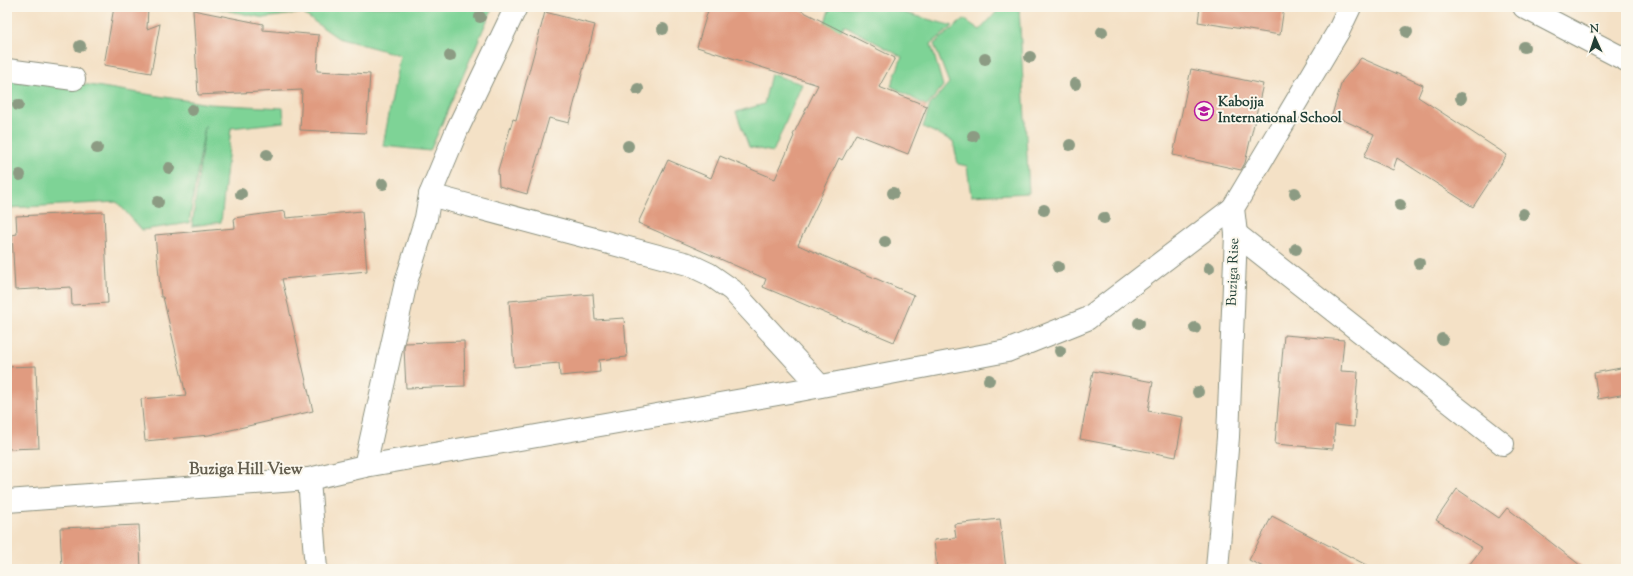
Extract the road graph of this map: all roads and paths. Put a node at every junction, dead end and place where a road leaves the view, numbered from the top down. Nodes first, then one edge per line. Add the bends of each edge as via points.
1 (516, 7) edge
2 (1350, 7) edge
3 (1524, 7) edge
4 (1626, 60) edge
5 (7, 70) edge
6 (74, 79) dead end
7 (430, 196) junction
8 (1233, 208) junction
9 (1236, 234) junction
10 (820, 386) junction
11 (1503, 444) dead end
12 (365, 466) junction
13 (309, 480) junction
14 (7, 501) edge
15 (316, 569) edge
16 (1217, 569) edge

1 - 7 street via 457,130
2 - 8 street via 1339,30
3 - 4 street
5 - 6 street
7 - 10 street via 688,264 709,274 732,290
7 - 12 street via 426,218 406,282
8 - 9 street, Buziga Rise
8 - 10 street via 1087,319 1007,350
9 - 11 street
9 - 16 street, Buziga Rise via 1228,437
10 - 12 street
12 - 13 street
13 - 14 street
13 - 15 street

